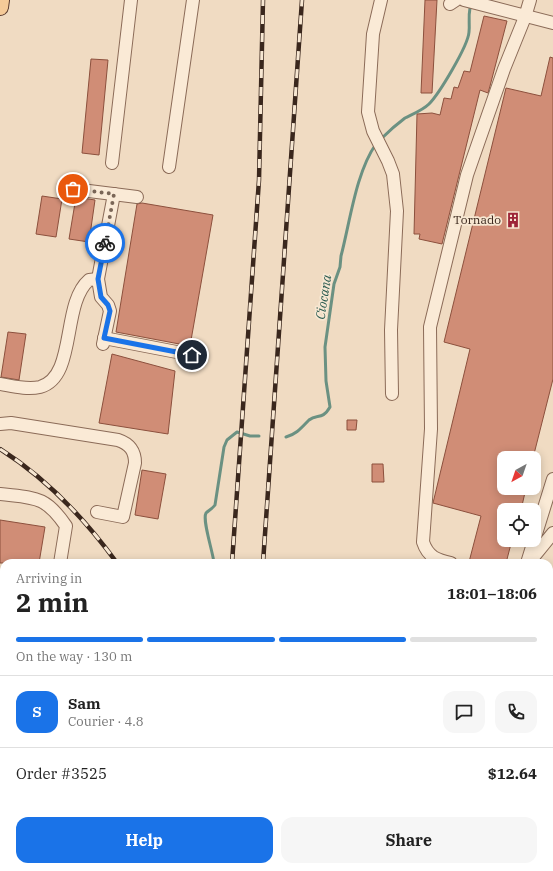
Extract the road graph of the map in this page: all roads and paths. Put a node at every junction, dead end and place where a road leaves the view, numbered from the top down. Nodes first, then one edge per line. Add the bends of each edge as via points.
1 (1, 0) edge
2 (131, 0) edge
3 (193, 0) edge
4 (381, 0) edge
5 (464, 0) edge
6 (530, 0) edge
7 (0, 7) edge
8 (525, 18) junction
9 (553, 23) edge
10 (112, 163) dead end
11 (169, 167) dead end
12 (73, 189) dead end
13 (114, 194) junction
14 (137, 197) dead end
15 (98, 279) junction
16 (192, 355) dead end
17 (0, 384) edge
18 (392, 394) dead end
19 (0, 424) edge
20 (553, 479) edge
21 (0, 494) edge
22 (97, 512) dead end
23 (553, 533) edge
24 (61, 559) edge
25 (434, 559) edge
26 (528, 559) edge
27 (530, 559) edge

1 - 7 main road
2 - 10 lane
3 - 11 lane
4 - 18 lane via 373,34 368,112 373,131 393,174 397,211 391,330
5 - 8 lane
6 - 8 lane
8 - 9 lane
8 - 25 lane via 504,69 467,175 430,327 431,429 422,542 425,550
12 - 13 lane
13 - 14 lane
13 - 15 lane
15 - 16 lane via 101,297 110,311 104,341
15 - 17 lane via 90,280 77,295 63,360 52,380 34,388
19 - 22 lane via 11,423 118,440 129,445 135,463 123,517
20 - 26 lane
21 - 24 lane via 37,498 55,510 66,526
23 - 27 lane

